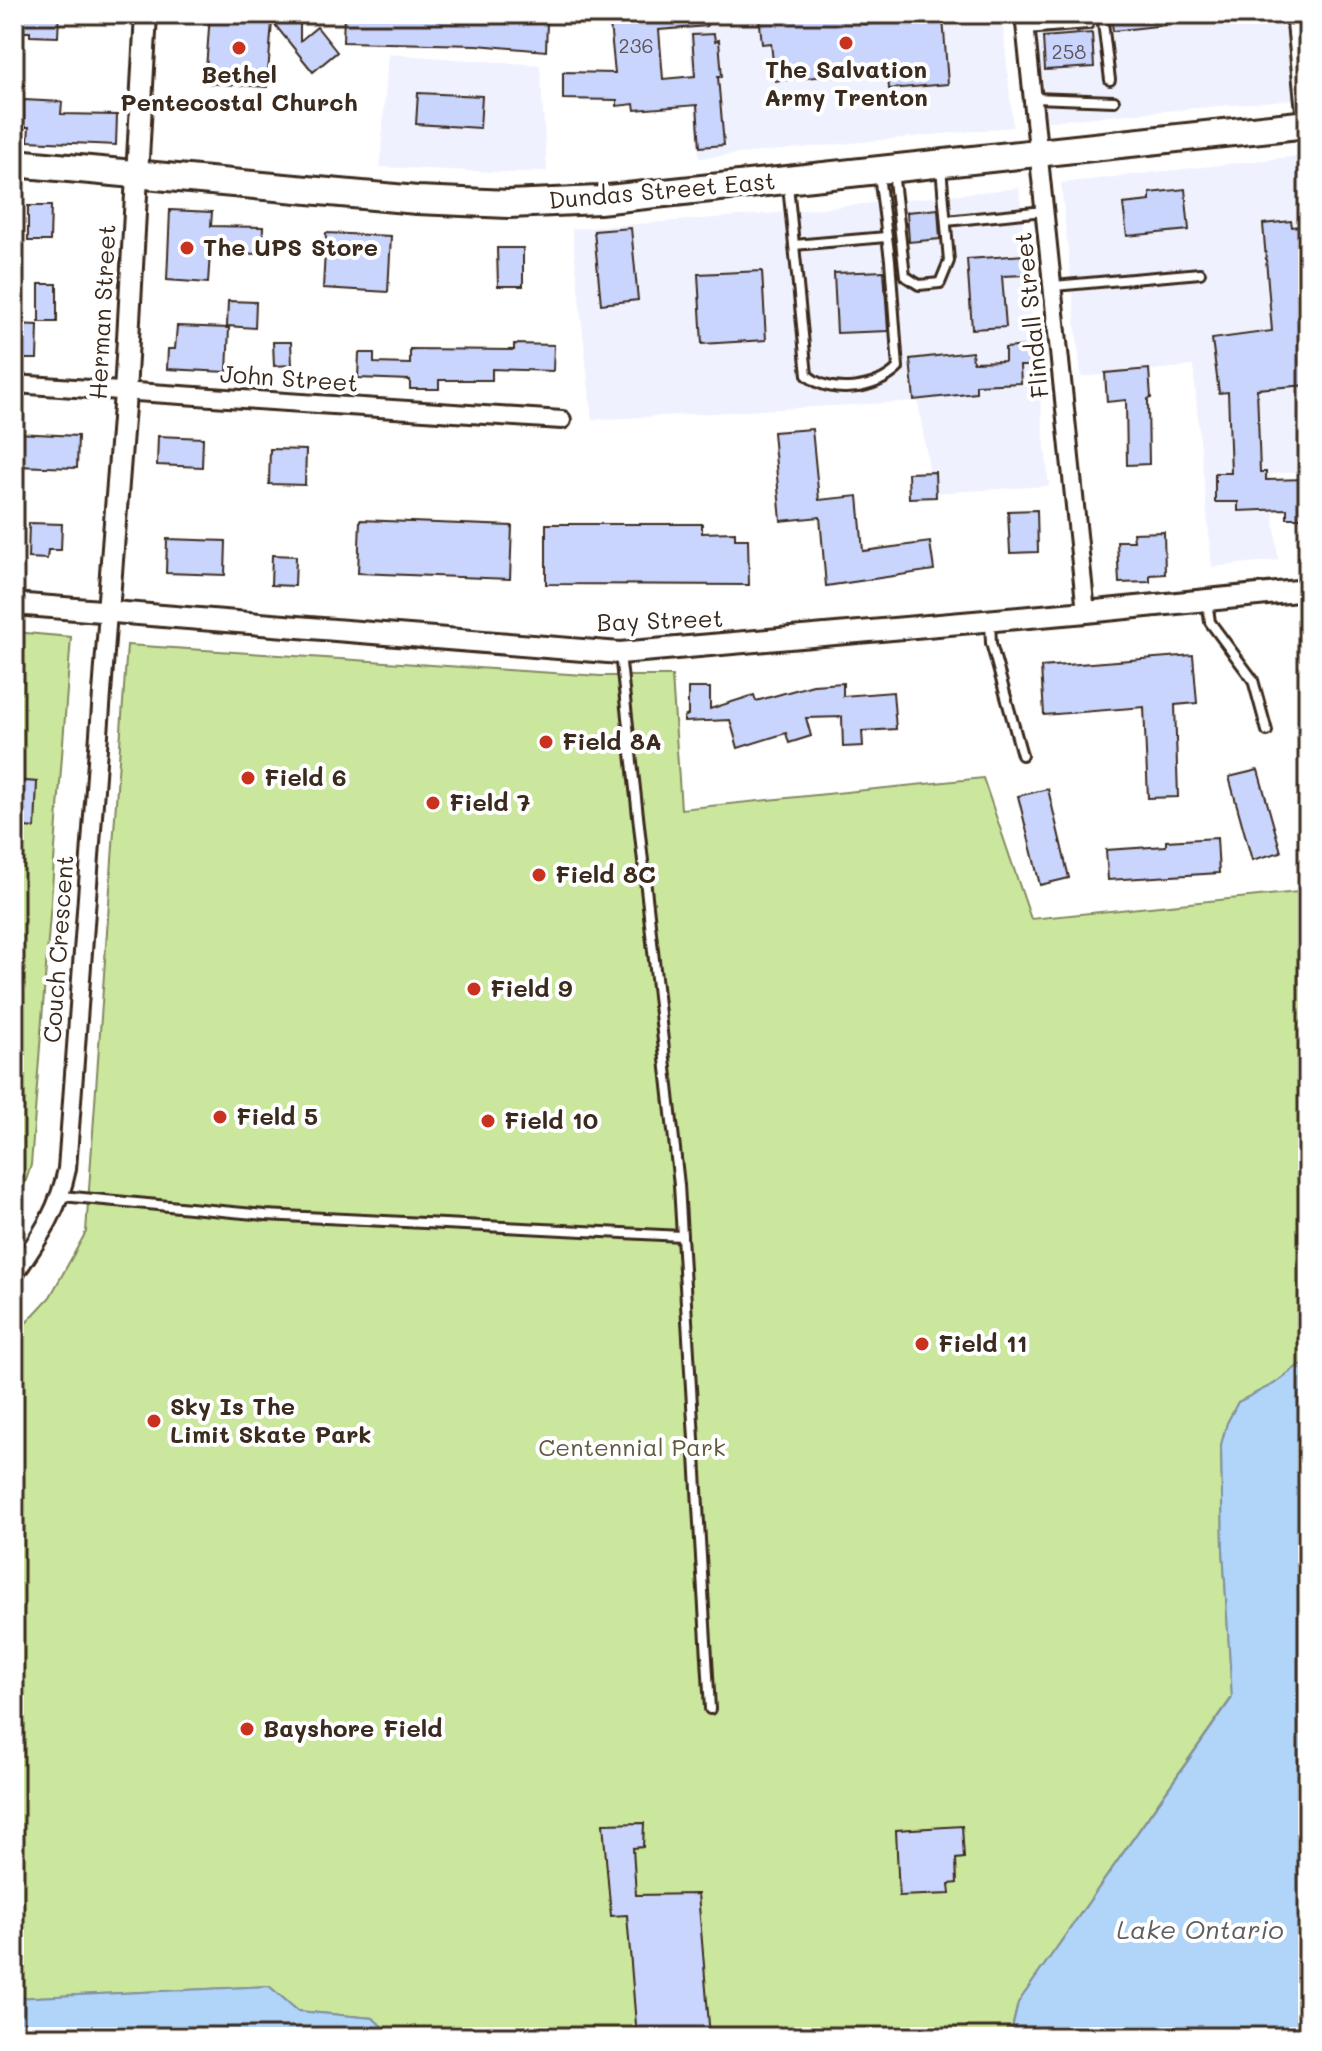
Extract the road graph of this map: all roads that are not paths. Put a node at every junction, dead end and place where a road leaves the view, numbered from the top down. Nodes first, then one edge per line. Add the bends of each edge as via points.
1 (146, 14) edge
2 (1102, 14) edge
3 (1291, 14) edge
4 (1025, 21) edge
5 (1088, 24) dead end
6 (1110, 80) dead end
7 (1034, 98) junction
8 (1114, 101) dead end
9 (1305, 124) edge
10 (1040, 154) junction
11 (14, 163) edge
12 (940, 165) junction
13 (886, 170) junction
14 (136, 172) junction
15 (788, 180) junction
16 (1046, 211) junction
17 (946, 221) junction
18 (886, 237) junction
19 (794, 245) junction
20 (1200, 273) dead end
21 (1054, 286) junction
22 (14, 384) edge
23 (125, 393) junction
24 (562, 420) dead end
25 (1308, 590) edge
26 (1207, 600) junction
27 (14, 604) edge
28 (108, 612) junction
29 (1086, 612) junction
30 (990, 621) junction
31 (620, 653) junction
32 (1267, 731) dead end
33 (1022, 755) dead end
34 (62, 1196) junction
35 (682, 1236) junction
36 (14, 1275) edge
37 (710, 1709) dead end

1 - 14 street, Herman Street
2 - 6 lane
3 - 9 lane
4 - 5 lane
4 - 7 street, Flindall Street
7 - 8 lane
7 - 10 street, Flindall Street
9 - 10 main road, Dundas Street East
10 - 12 main road, Dundas Street East
10 - 16 street, Flindall Street
11 - 14 main road, Dundas Street East
12 - 13 main road, Dundas Street East
12 - 17 lane
13 - 15 main road, Dundas Street East
13 - 17 lane via 905,276 919,285 940,283 949,261
13 - 18 lane
14 - 15 main road, Dundas Street East via 509,204
14 - 23 street, Herman Street
15 - 19 lane
16 - 17 lane
16 - 21 street, Flindall Street
18 - 19 lane
18 - 19 lane via 898,368 877,384 829,388 807,375
20 - 21 lane
21 - 29 street, Flindall Street
22 - 23 street, John Street
23 - 24 street, John Street
23 - 28 street, Herman Street
25 - 26 street, Bay Street
26 - 29 street, Bay Street
26 - 32 lane via 1210,622 1253,680
27 - 28 street, Bay Street
28 - 31 street, Bay Street
28 - 34 street, Couch Crescent
29 - 30 street, Bay Street
30 - 31 street, Bay Street
30 - 33 lane via 991,643
31 - 35 lane
34 - 35 lane via 265,1215
34 - 36 street, Couch Crescent
35 - 37 lane

